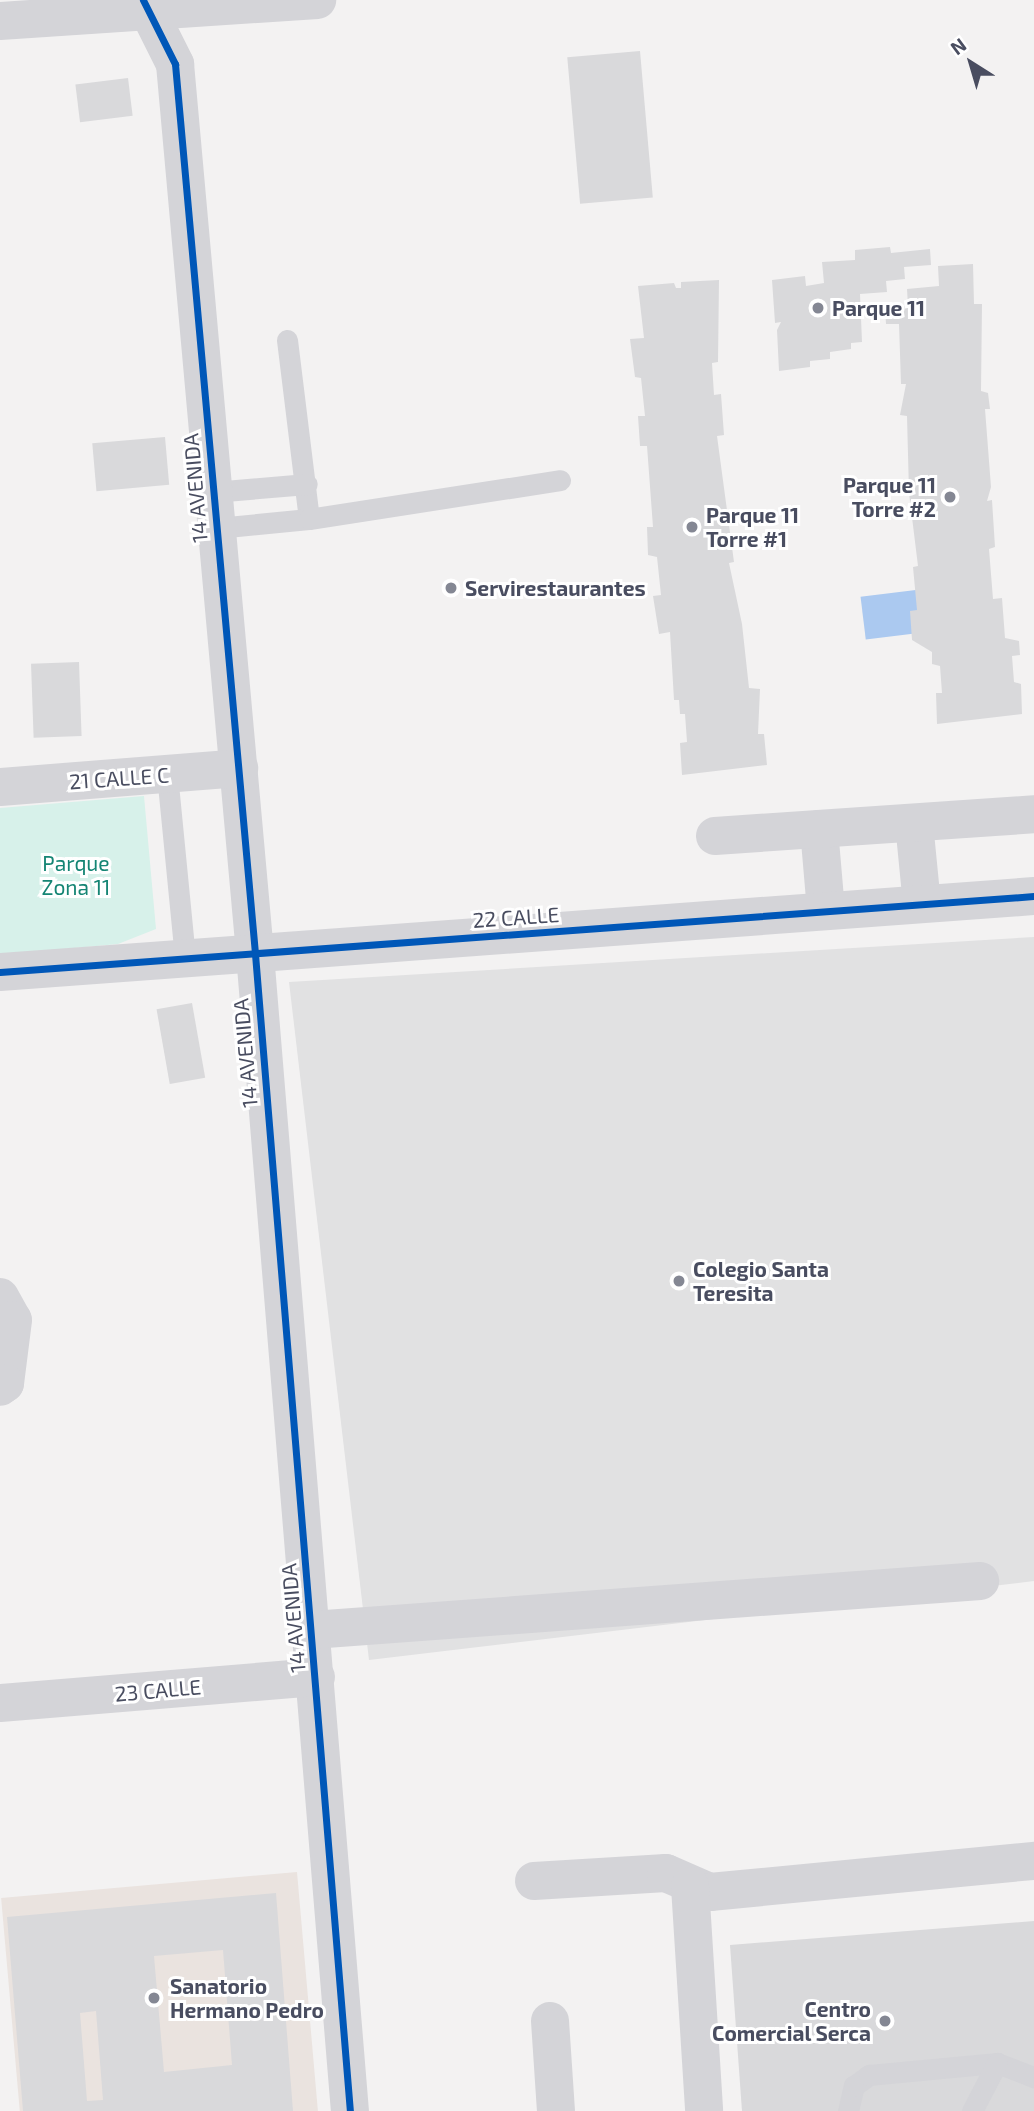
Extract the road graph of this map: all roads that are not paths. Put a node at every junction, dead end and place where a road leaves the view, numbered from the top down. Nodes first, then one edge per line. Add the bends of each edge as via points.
1 (317, 0) edge
2 (146, 5) edge
3 (0, 21) edge
4 (286, 340) dead end
5 (560, 480) dead end
6 (307, 484) junction
7 (215, 510) junction
8 (309, 519) junction
9 (239, 768) junction
10 (167, 774) junction
11 (0, 787) edge
12 (1034, 814) edge
13 (914, 823) junction
14 (819, 829) junction
15 (715, 836) dead end
16 (1034, 896) edge
17 (922, 904) junction
18 (826, 911) junction
19 (255, 954) junction
20 (185, 958) junction
21 (0, 972) edge
22 (0, 1297) edge
23 (0, 1387) edge
24 (980, 1581) dead end
25 (312, 1630) junction
26 (316, 1677) junction
27 (0, 1703) edge
28 (1034, 1861) edge
29 (534, 1881) dead end
30 (690, 1886) junction
31 (550, 2021) dead end
32 (997, 2063) junction
33 (1034, 2077) edge
34 (350, 2111) edge
35 (556, 2111) edge
36 (704, 2111) edge
37 (848, 2111) edge
38 (972, 2111) edge

1 - 2 street
2 - 3 street
2 - 7 street, 14 AVENIDA via 175,64
4 - 6 lane
5 - 8 lane
6 - 7 lane
6 - 8 lane
7 - 8 lane
7 - 9 street, 14 AVENIDA
9 - 10 street, 21 CALLE C
9 - 19 street, 14 AVENIDA
10 - 11 street, 21 CALLE C
10 - 20 lane
12 - 13 street
13 - 14 street
13 - 17 street
14 - 15 street
14 - 18 street
16 - 17 street, 22 CALLE
17 - 18 street, 22 CALLE
18 - 19 street, 22 CALLE
19 - 20 street, 22 CALLE
19 - 25 street, 14 AVENIDA
20 - 21 street, 22 CALLE
22 - 23 street via 13,1320 5,1382
24 - 25 street
25 - 26 street, 14 AVENIDA
26 - 27 street, 23 CALLE
26 - 34 street, 14 AVENIDA
28 - 30 street via 709,1892
29 - 30 street via 666,1873
30 - 36 street
31 - 35 street
32 - 33 lane
32 - 37 lane via 869,2075 854,2086
32 - 38 lane

